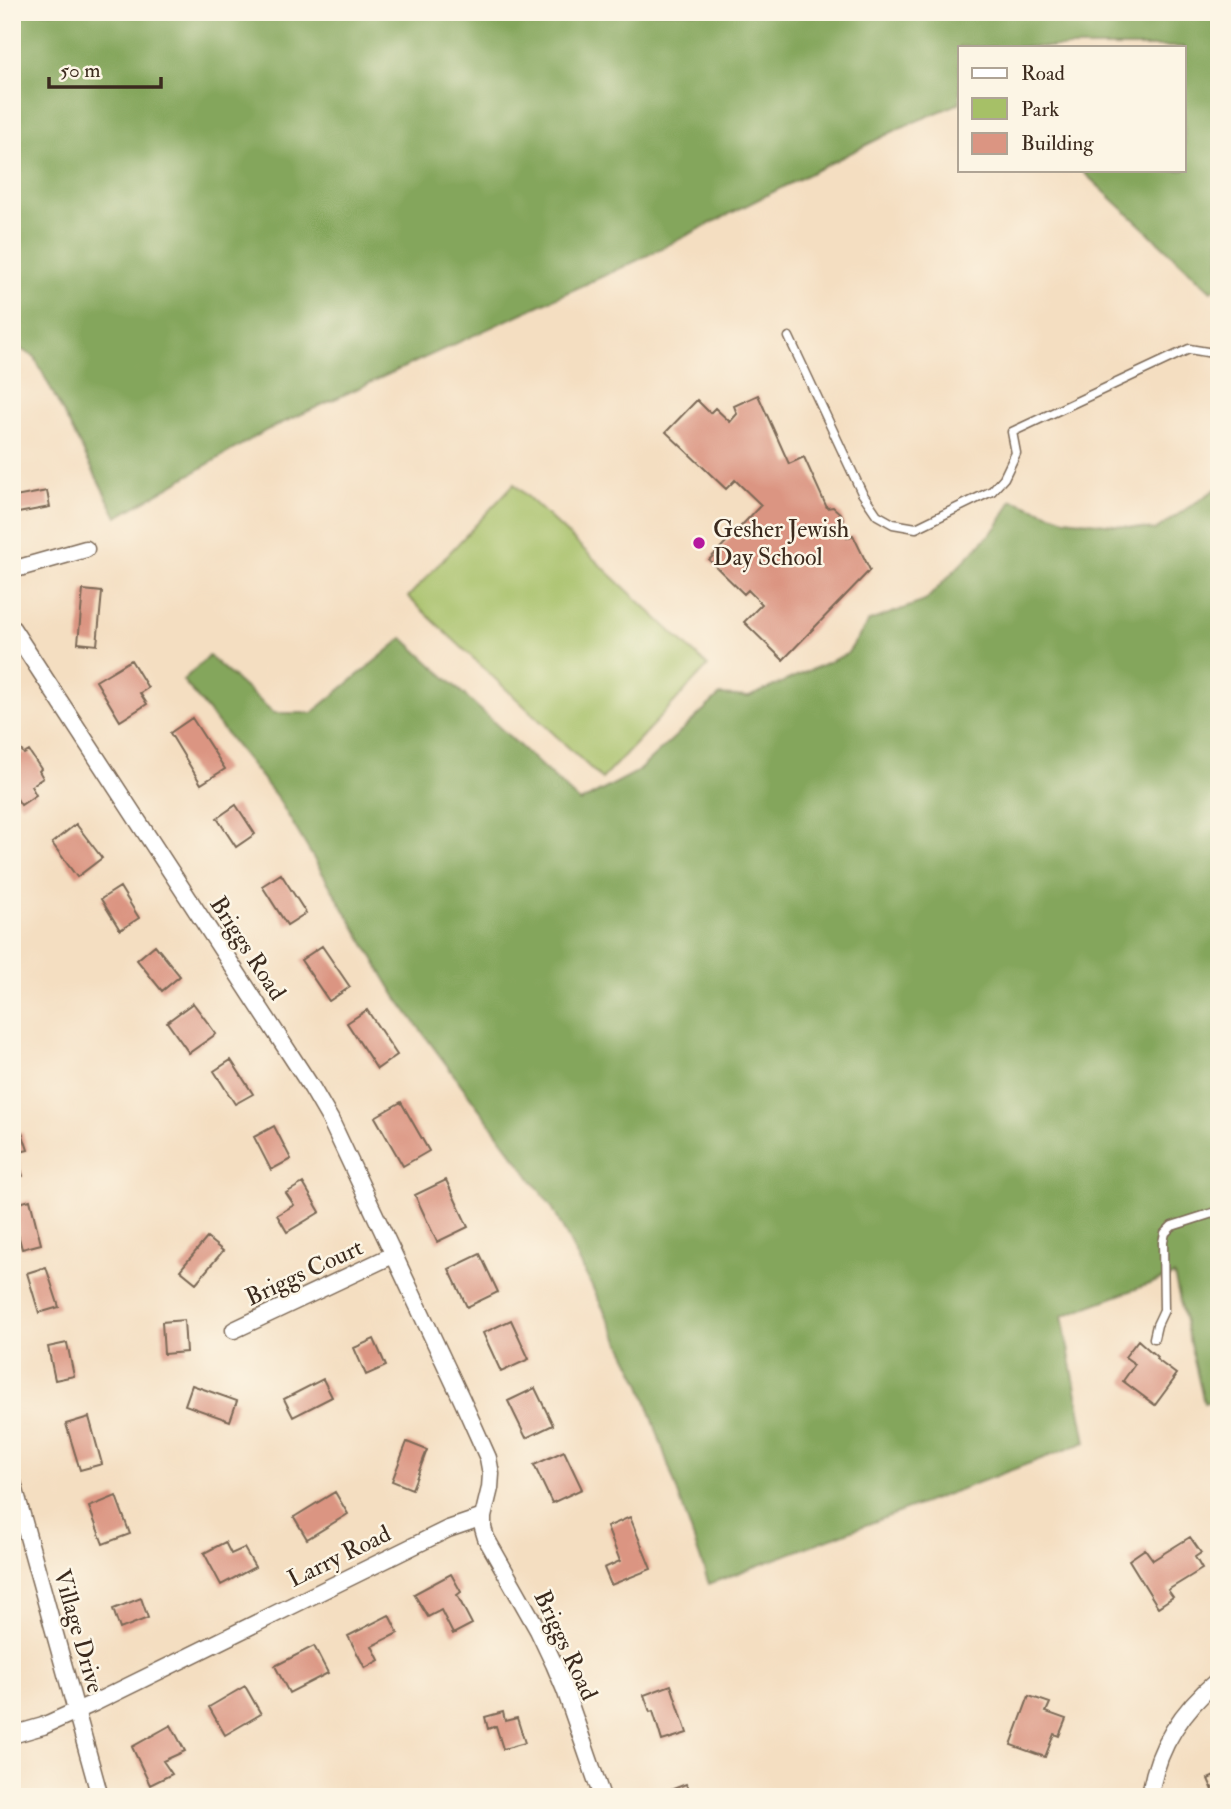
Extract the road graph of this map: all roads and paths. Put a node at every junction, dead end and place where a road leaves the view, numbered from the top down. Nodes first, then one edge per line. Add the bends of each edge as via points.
1 (789, 337) dead end
2 (1219, 354) edge
3 (86, 549) dead end
4 (12, 570) edge
5 (12, 628) edge
6 (1219, 1211) edge
7 (393, 1255) junction
8 (234, 1330) dead end
9 (1154, 1338) dead end
10 (12, 1479) edge
11 (483, 1517) junction
12 (1219, 1679) edge
13 (78, 1710) junction
14 (12, 1735) edge
15 (100, 1797) edge
16 (602, 1797) edge
17 (1150, 1797) edge

1 - 2 lane via 862,493 877,515 916,528 992,491 1016,453 1012,432 1189,349
3 - 4 street
5 - 7 street, Briggs Road via 312,1087
6 - 9 lane via 1172,1226 1165,1233 1164,1310
7 - 8 street, Briggs Court
7 - 11 street, Briggs Road via 488,1458 490,1488
10 - 13 street, Village Drive
11 - 13 street, Larry Road via 448,1529
11 - 16 street, Briggs Road via 486,1538 538,1630 565,1690
12 - 17 street via 1167,1739
13 - 14 street, Larry Road
13 - 15 street, Village Drive

